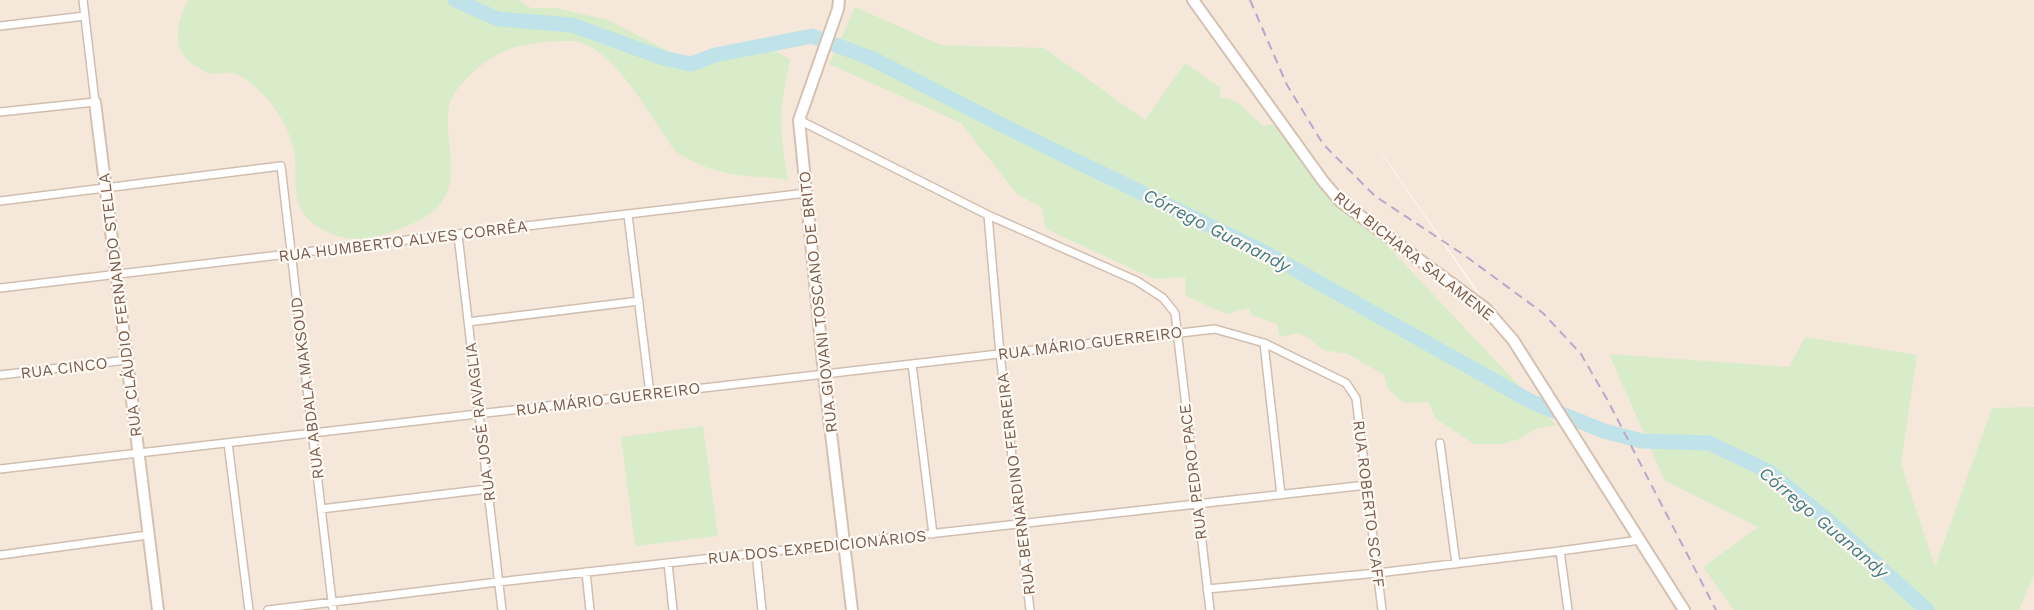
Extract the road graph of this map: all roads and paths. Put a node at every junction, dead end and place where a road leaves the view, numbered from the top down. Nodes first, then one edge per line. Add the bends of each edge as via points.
1 (83, 0) edge
2 (839, 0) edge
3 (1194, 0) edge
4 (85, 16) junction
5 (0, 26) edge
6 (95, 102) junction
7 (0, 112) edge
8 (799, 120) junction
9 (106, 188) junction
10 (806, 193) junction
11 (0, 201) edge
12 (628, 214) junction
13 (988, 215) junction
14 (458, 235) junction
15 (292, 255) junction
16 (116, 275) junction
17 (0, 288) edge
18 (639, 302) junction
19 (468, 322) junction
20 (1176, 333) junction
21 (1264, 343) junction
22 (1000, 354) junction
23 (127, 360) junction
24 (912, 364) junction
25 (824, 374) junction
26 (0, 375) edge
27 (650, 394) junction
28 (479, 414) junction
29 (313, 433) junction
30 (228, 443) junction
31 (1440, 443) dead end
32 (138, 453) junction
33 (0, 469) edge
34 (1367, 485) junction
35 (487, 489) junction
36 (1281, 495) junction
37 (1197, 505) junction
38 (321, 509) junction
39 (1020, 524) junction
40 (148, 534) junction
41 (933, 534) junction
42 (1640, 540) junction
43 (844, 544) junction
44 (1560, 551) junction
45 (756, 554) junction
46 (0, 555) edge
47 (668, 563) junction
48 (1456, 564) junction
49 (586, 572) junction
50 (1377, 573) junction
51 (498, 582) junction
52 (1207, 590) junction
53 (333, 606) edge
54 (158, 610) edge
55 (249, 610) edge
56 (268, 610) edge
57 (502, 610) edge
58 (590, 610) edge
59 (673, 610) edge
60 (762, 610) edge
61 (852, 610) edge
62 (1030, 610) edge
63 (1210, 610) edge
64 (1382, 610) edge
65 (1568, 610) edge
66 (1684, 610) edge

1 - 4 street, RUA CLÁUDIO FERNANDO STELLA
2 - 8 main road, RUA GIOVANI TOSCANO DE BRITO
3 - 42 main road, RUA BICHARA SALAMENE via 1340,201 1486,309 1513,340
4 - 5 street
4 - 6 street, RUA CLÁUDIO FERNANDO STELLA
6 - 7 street
6 - 9 main road, RUA CLÁUDIO FERNANDO STELLA
8 - 10 main road, RUA GIOVANI TOSCANO DE BRITO
8 - 13 street, RUA PEDRO PACE
9 - 11 street
9 - 15 street, RUA ABDALA MAKSOUD via 281,166
9 - 16 main road, RUA CLÁUDIO FERNANDO STELLA
10 - 12 street, RUA HUMBERTO ALVES CORRÊA
10 - 25 main road, RUA GIOVANI TOSCANO DE BRITO
12 - 14 street, RUA HUMBERTO ALVES CORRÊA
12 - 18 street
13 - 20 street, RUA PEDRO PACE via 1137,281 1163,297 1174,313
13 - 22 street, RUA BERNARDINO FERREIRA
14 - 15 street, RUA HUMBERTO ALVES CORRÊA
14 - 19 street, RUA JOSÉ RAVAGLIA
15 - 16 street, RUA HUMBERTO ALVES CORRÊA
15 - 29 street, RUA ABDALA MAKSOUD
16 - 17 street, RUA HUMBERTO ALVES CORRÊA
16 - 23 main road, RUA CLÁUDIO FERNANDO STELLA
18 - 19 street
18 - 27 street
19 - 28 street, RUA JOSÉ RAVAGLIA
20 - 21 street, RUA MÁRIO GUERREIRO via 1215,329
20 - 22 street, RUA MÁRIO GUERREIRO
20 - 37 street, RUA PEDRO PACE
21 - 34 street, RUA ROBERTO SCAFF via 1346,383 1356,398
21 - 36 street
22 - 24 street, RUA MÁRIO GUERREIRO
22 - 39 street, RUA BERNARDINO FERREIRA
23 - 26 street, RUA CINCO
23 - 32 main road, RUA CLÁUDIO FERNANDO STELLA
24 - 25 street, RUA MÁRIO GUERREIRO
24 - 41 street
25 - 27 street, RUA MÁRIO GUERREIRO
25 - 43 main road, RUA GIOVANI TOSCANO DE BRITO
27 - 28 street, RUA MÁRIO GUERREIRO
28 - 29 street, RUA MÁRIO GUERREIRO
28 - 35 street, RUA JOSÉ RAVAGLIA
29 - 30 street, RUA MÁRIO GUERREIRO
29 - 38 street, RUA ABDALA MAKSOUD
30 - 32 street, RUA MÁRIO GUERREIRO
30 - 55 street
31 - 48 street
32 - 33 street, RUA MÁRIO GUERREIRO
32 - 40 main road, RUA CLÁUDIO FERNANDO STELLA
34 - 36 street, RUA DOS EXPEDICIONÁRIOS
34 - 50 street, RUA ROBERTO SCAFF
35 - 38 street
35 - 51 street, RUA JOSÉ RAVAGLIA
36 - 37 street, RUA DOS EXPEDICIONÁRIOS
37 - 39 street, RUA DOS EXPEDICIONÁRIOS
37 - 52 street, RUA PEDRO PACE
38 - 53 street, RUA ABDALA MAKSOUD
39 - 41 street, RUA DOS EXPEDICIONÁRIOS
39 - 62 street, RUA BERNARDINO FERREIRA
40 - 46 street
40 - 54 main road, RUA CLÁUDIO FERNANDO STELLA
41 - 43 street, RUA DOS EXPEDICIONÁRIOS
42 - 44 street
42 - 66 main road, RUA BICHARA SALAMENE
43 - 45 street, RUA DOS EXPEDICIONÁRIOS
43 - 61 main road, RUA GIOVANI TOSCANO DE BRITO
44 - 48 street
44 - 65 street
45 - 47 street, RUA DOS EXPEDICIONÁRIOS
45 - 60 street
47 - 49 street, RUA DOS EXPEDICIONÁRIOS
47 - 59 street
48 - 50 street
49 - 51 street, RUA DOS EXPEDICIONÁRIOS
49 - 58 street
50 - 52 street
50 - 64 street, RUA ROBERTO SCAFF
51 - 53 street, RUA DOS EXPEDICIONÁRIOS
51 - 57 street, RUA JOSÉ RAVAGLIA
52 - 63 street, RUA PEDRO PACE
53 - 56 street, RUA DOS EXPEDICIONÁRIOS

